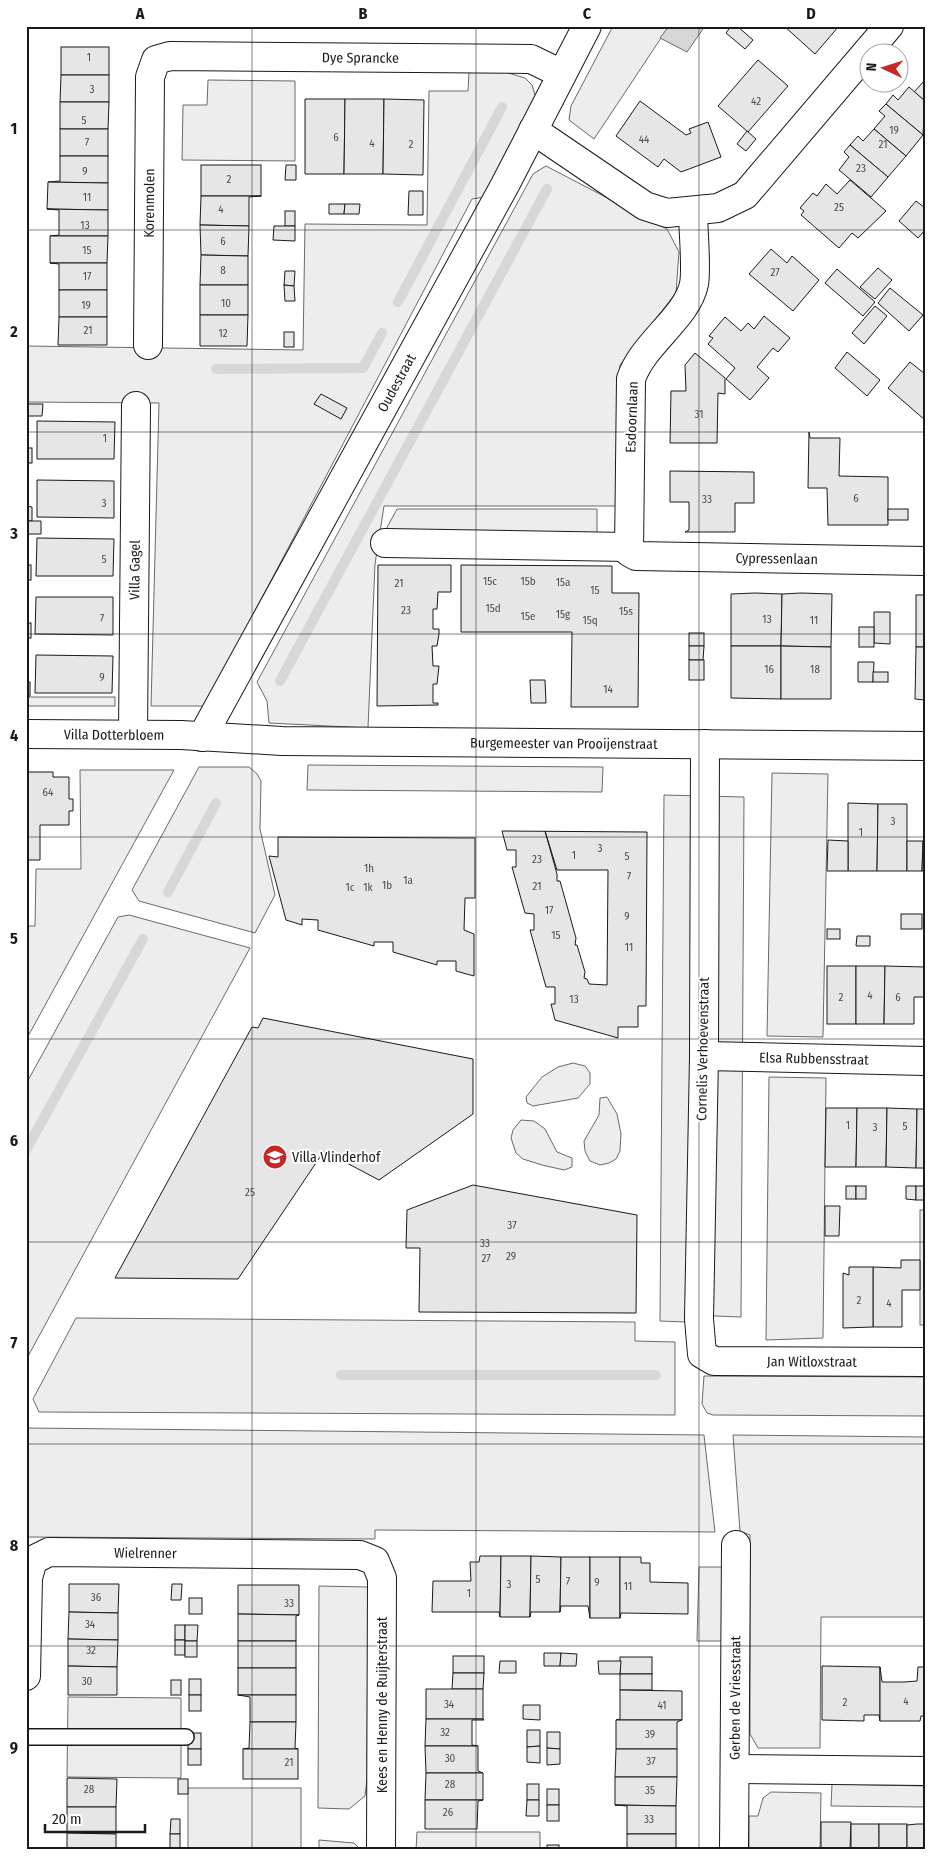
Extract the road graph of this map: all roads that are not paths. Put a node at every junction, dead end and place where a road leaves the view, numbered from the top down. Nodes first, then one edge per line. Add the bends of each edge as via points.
1 (587, 26) edge
2 (890, 26) edge
3 (156, 60) joint
4 (562, 74) junction
5 (533, 130) junction
6 (692, 212) junction
7 (148, 345) dead end
8 (136, 406) dead end
9 (385, 543) dead end
10 (629, 549) junction
11 (925, 561) edge
12 (26, 734) edge
13 (133, 734) junction
14 (202, 737) junction
15 (705, 744) junction
16 (925, 746) edge
17 (704, 1056) junction
18 (925, 1061) edge
19 (702, 1354) joint
20 (925, 1362) edge
21 (736, 1545) dead end
22 (375, 1561) joint
23 (26, 1676) edge
24 (26, 1737) edge
25 (186, 1737) dead end
26 (734, 1769) junction
27 (925, 1771) edge
28 (381, 1850) edge
29 (734, 1850) edge

1 - 4 street, Oudestraat
2 - 6 street via 745,195 718,208
3 - 4 street, Dye Sprancke via 170,56 531,59
3 - 7 street, Korenmolen via 150,77
4 - 5 street, Oudestraat
5 - 6 street via 645,206 668,213
5 - 14 street, Oudestraat
6 - 10 street, Esdoornlaan via 694,284 686,304 636,363 631,379
8 - 13 street, Villa Gagel
9 - 10 street, Cypressenlaan
10 - 11 street, Cypressenlaan via 636,556
12 - 13 street, Villa Dotterbloem
13 - 14 street, Villa Dotterbloem
14 - 15 street, Burgemeester van Prooijenstraat via 282,741
15 - 16 street, Burgemeester van Prooijenstraat
15 - 17 street, Cornelis Verhoevenstraat
17 - 18 street, Elsa Rubbensstraat
17 - 19 street, Cornelis Verhoevenstraat via 699,1319
19 - 20 street, Jan Witloxstraat via 714,1360
21 - 26 street, Gerben de Vriesstraat
22 - 23 street, Wielrenner via 360,1555 49,1552 33,1560 28,1578
22 - 28 street, Kees en Henny de Ruijterstraat via 382,1578
24 - 25 lane
26 - 27 street
26 - 29 street, Gerben de Vriesstraat

